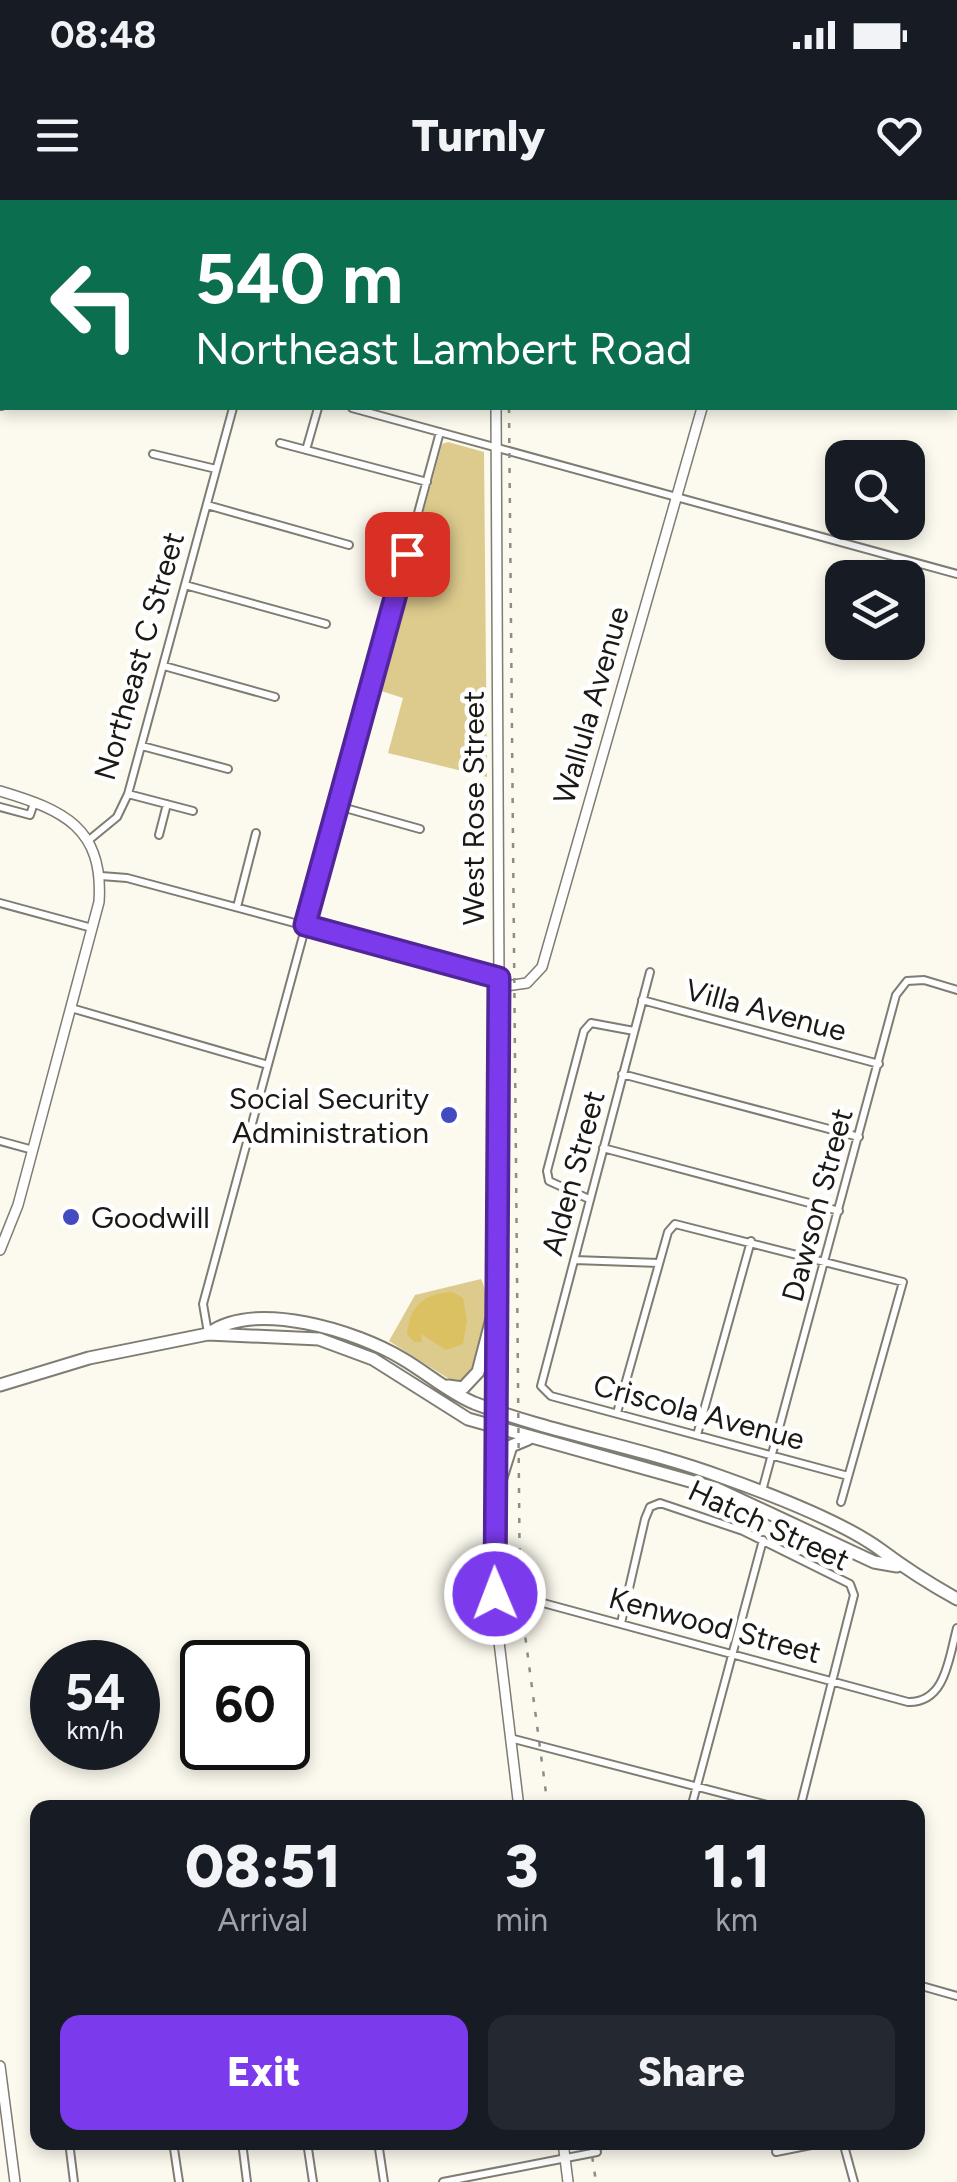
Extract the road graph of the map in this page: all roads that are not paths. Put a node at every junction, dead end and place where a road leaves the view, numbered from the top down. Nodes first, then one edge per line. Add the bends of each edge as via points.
1 (232, 410) edge
2 (317, 410) edge
3 (359, 410) edge
4 (496, 410) edge
5 (701, 410) edge
6 (440, 432) junction
7 (280, 443) dead end
8 (497, 448) junction
9 (306, 450) junction
10 (153, 454) dead end
11 (216, 469) junction
12 (427, 482) junction
13 (676, 498) junction
14 (207, 505) junction
15 (348, 545) dead end
16 (957, 574) edge
17 (186, 586) junction
18 (326, 624) dead end
19 (164, 666) junction
20 (275, 698) dead end
21 (142, 746) junction
22 (228, 769) dead end
23 (0, 791) edge
24 (128, 794) junction
25 (34, 802) junction
26 (167, 804) junction
27 (338, 806) junction
28 (0, 807) edge
29 (192, 811) dead end
30 (420, 829) dead end
31 (256, 833) dead end
32 (159, 835) dead end
33 (89, 840) junction
34 (101, 876) junction
35 (0, 904) edge
36 (237, 907) junction
37 (305, 925) junction
38 (92, 928) junction
39 (650, 972) dead end
40 (499, 982) junction
41 (957, 990) edge
42 (642, 1000) junction
43 (71, 1008) junction
44 (634, 1031) junction
45 (878, 1064) junction
46 (268, 1065) junction
47 (622, 1074) junction
48 (859, 1136) junction
49 (0, 1142) edge
50 (603, 1148) junction
51 (32, 1150) junction
52 (590, 1199) junction
53 (839, 1212) junction
54 (751, 1241) junction
55 (0, 1250) edge
56 (574, 1260) junction
57 (825, 1260) junction
58 (658, 1264) junction
59 (495, 1307) junction
60 (208, 1334) junction
61 (435, 1381) junction
62 (2, 1384) edge
63 (542, 1386) joint
64 (494, 1409) junction
65 (617, 1414) junction
66 (494, 1428) junction
67 (697, 1435) junction
68 (533, 1438) junction
69 (772, 1455) junction
70 (848, 1476) junction
71 (762, 1492) junction
72 (494, 1500) junction
73 (842, 1502) dead end
74 (763, 1540) junction
75 (897, 1566) junction
76 (495, 1594) junction
77 (957, 1599) edge
78 (621, 1623) junction
79 (957, 1628) edge
80 (732, 1653) junction
81 (834, 1680) junction
82 (510, 1738) junction
83 (697, 1786) junction
84 (518, 1800) edge
85 (693, 1800) edge
86 (749, 1800) edge
87 (802, 1800) edge
88 (925, 1987) edge
89 (957, 1996) edge
90 (0, 2066) edge
91 (70, 2150) edge
92 (174, 2150) edge
93 (243, 2150) edge
94 (309, 2150) edge
95 (379, 2150) edge
96 (564, 2150) edge
97 (786, 2150) edge
98 (845, 2150) edge
99 (597, 2152) dead end
100 (776, 2152) dead end
101 (564, 2155) junction
102 (16, 2182) edge
103 (74, 2182) edge
104 (179, 2182) edge
105 (247, 2182) edge
106 (313, 2182) edge
107 (384, 2182) edge
108 (442, 2182) edge
109 (568, 2182) edge
110 (854, 2182) edge

1 - 11 street, Northeast C Street
2 - 9 street
3 - 6 street
4 - 8 main road, West Rose Street
5 - 13 main road, Wallula Avenue
6 - 8 street
6 - 12 street
7 - 9 street
8 - 13 street
8 - 40 main road, West Rose Street
9 - 12 street
10 - 11 street
11 - 14 street, Northeast C Street
12 - 27 street
13 - 16 street
13 - 40 main road, Wallula Avenue via 542,967 527,983
14 - 15 street
14 - 17 street, Northeast C Street
17 - 18 street
17 - 19 street, Northeast C Street
19 - 20 street
19 - 21 street, Northeast C Street
21 - 22 street
21 - 24 street, Northeast C Street
23 - 25 main road
24 - 26 street
24 - 33 street, Northeast C Street via 117,817
25 - 28 street via 30,815
25 - 33 main road via 66,817
26 - 29 street
26 - 32 street
27 - 30 street
27 - 37 street
31 - 36 street
33 - 34 main road
34 - 36 street
34 - 38 main road
35 - 38 street
36 - 37 street
37 - 40 street
37 - 46 street
38 - 43 main road
39 - 42 street, Alden Street
40 - 59 main road, West Rose Street
41 - 45 street, Dawson Street via 907,981 896,996
42 - 44 street, Alden Street
42 - 45 street, Villa Avenue
43 - 46 street
43 - 51 main road
44 - 47 street, Alden Street
44 - 52 street via 591,1023 575,1066 548,1181
45 - 48 street, Dawson Street
46 - 60 street via 203,1304
47 - 48 street
47 - 50 street, Alden Street
48 - 53 street, Dawson Street
49 - 51 street
50 - 52 street, Alden Street
50 - 53 street
51 - 55 main road
52 - 56 street, Alden Street
53 - 57 street, Dawson Street
54 - 57 street
54 - 58 street via 675,1224
54 - 67 street
56 - 58 street
56 - 63 street, Alden Street
57 - 69 street, Dawson Street
57 - 70 street via 903,1282
58 - 65 street
59 - 61 highway via 488,1348 471,1383 455,1389
59 - 64 main road, West Rose Street
60 - 61 highway via 220,1325 256,1320 323,1327 381,1347
60 - 62 highway
60 - 66 highway via 288,1334 348,1348 451,1411
61 - 64 highway
63 - 65 street, Criscola Avenue via 552,1396
64 - 66 main road, West Rose Street
64 - 71 highway via 624,1444
65 - 67 street, Criscola Avenue
66 - 68 highway
66 - 72 main road, West Rose Street
67 - 69 street, Criscola Avenue
68 - 72 highway via 511,1446
68 - 75 highway via 715,1488 874,1562
69 - 70 street, Criscola Avenue
69 - 71 street, Dawson Street
70 - 73 street
71 - 75 highway via 880,1549
72 - 76 main road, West Rose Street
74 - 78 street, Hatch Street via 660,1503 650,1507
74 - 80 street
74 - 81 street, Hatch Street via 850,1584 854,1595
75 - 77 highway
76 - 78 street, Kenwood Street
76 - 82 main road, West Rose Street
78 - 80 street, Kenwood Street
79 - 81 street, Kenwood Street via 936,1694 922,1702
80 - 81 street, Kenwood Street
80 - 83 street
81 - 87 street
82 - 83 street
82 - 84 main road, West Rose Street
83 - 85 street
83 - 86 street
88 - 89 street
90 - 102 main road
91 - 103 street
92 - 104 street
93 - 105 street
94 - 106 street
95 - 107 street
96 - 101 main road
97 - 100 street
98 - 110 street
99 - 101 street
101 - 108 street
101 - 109 main road

